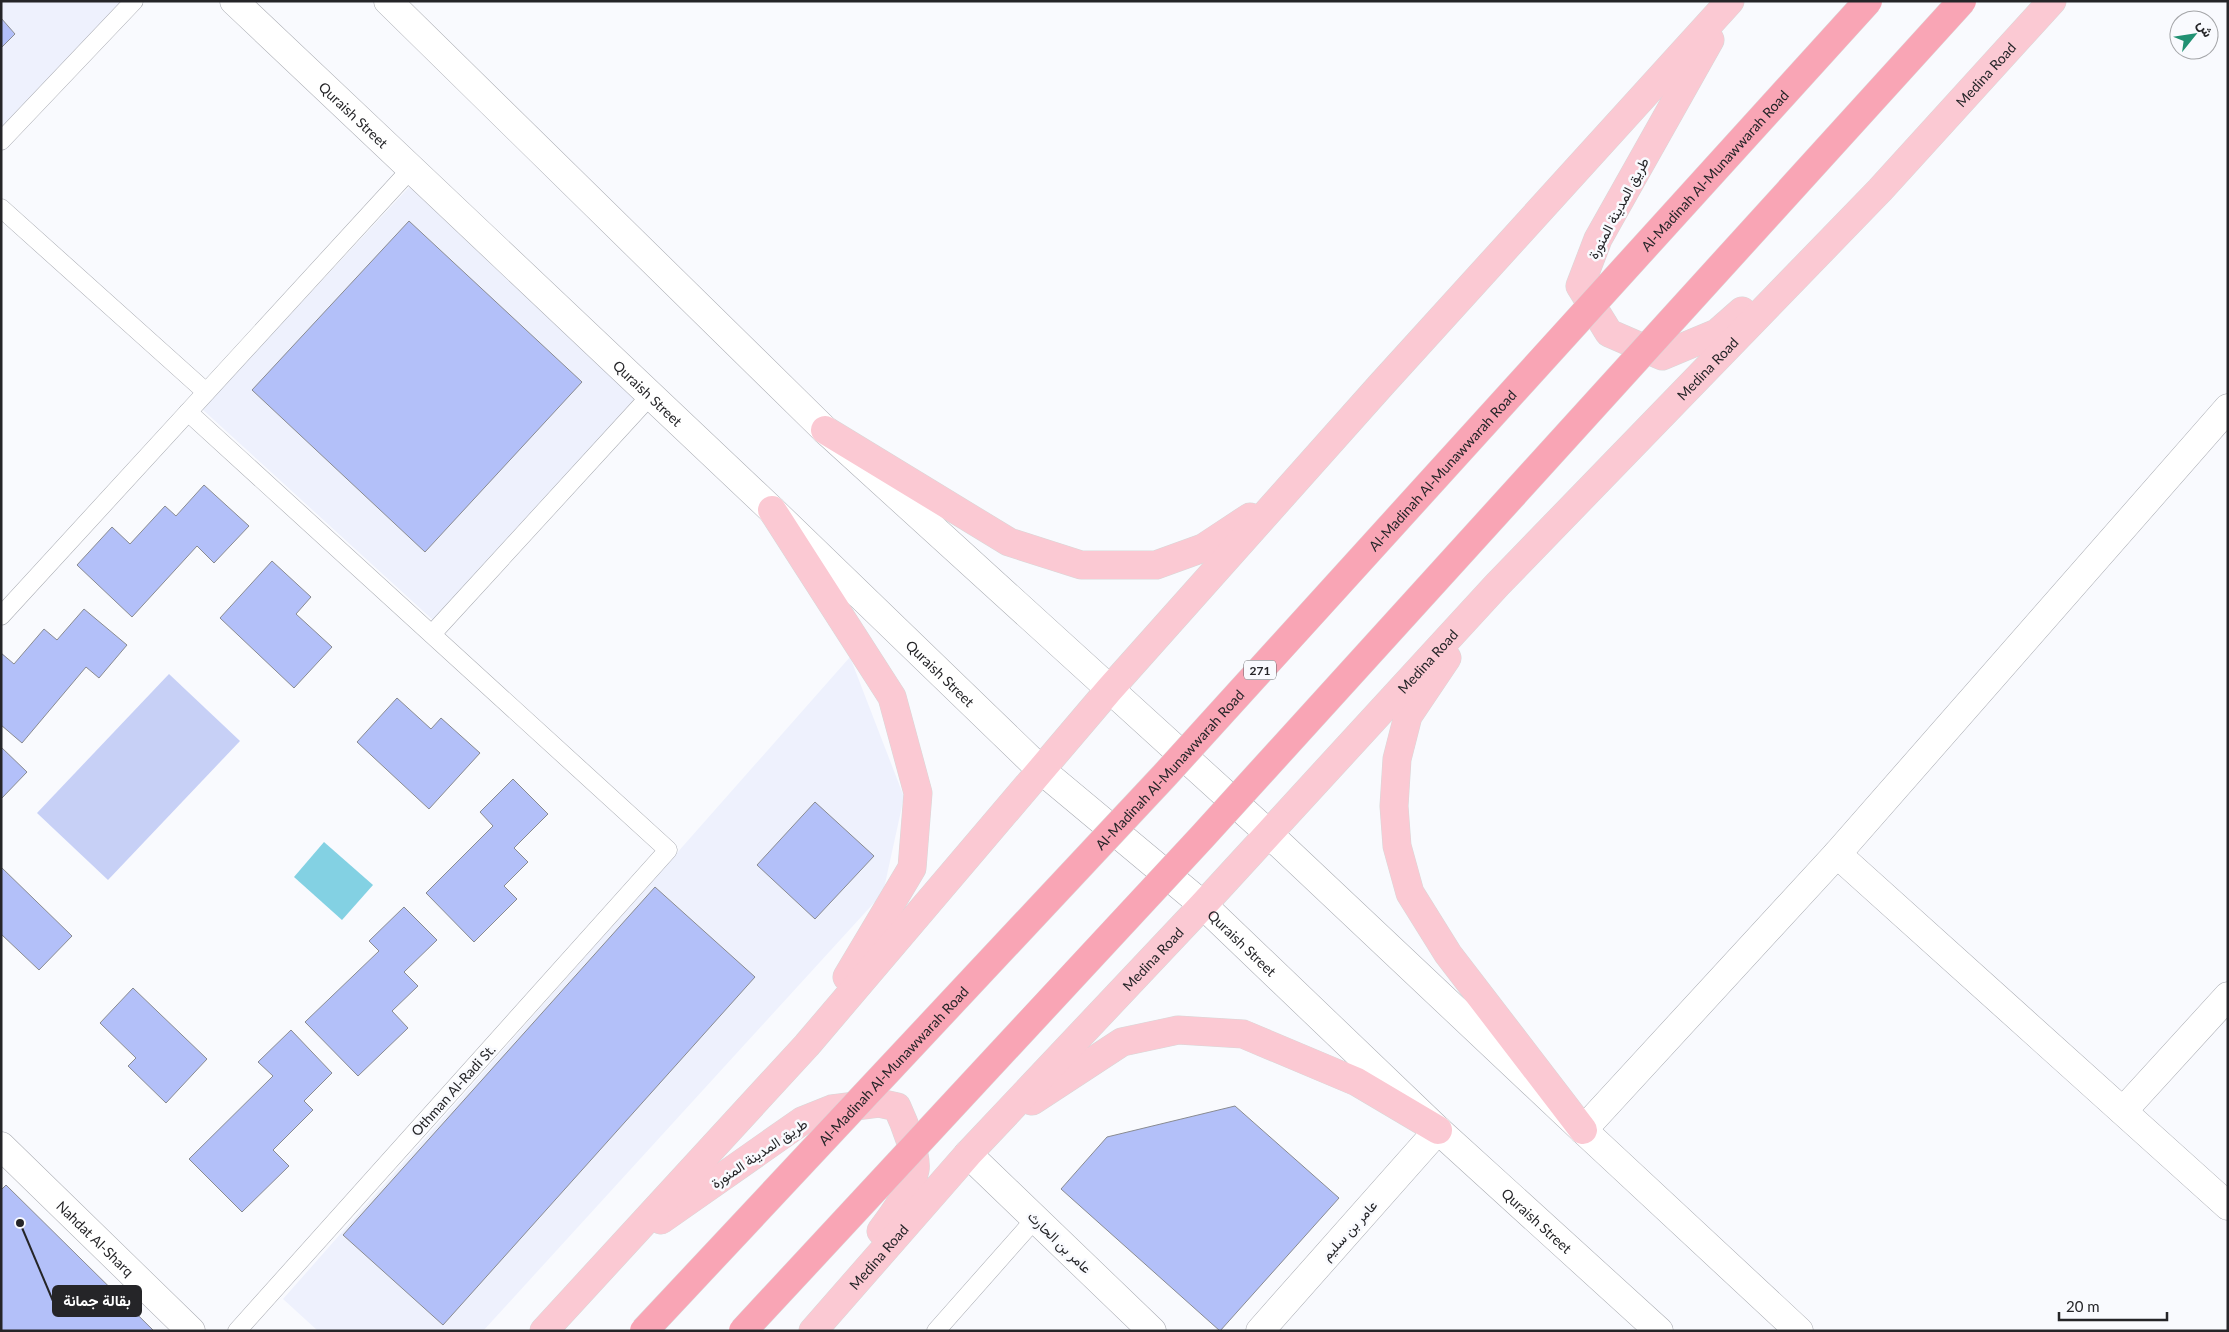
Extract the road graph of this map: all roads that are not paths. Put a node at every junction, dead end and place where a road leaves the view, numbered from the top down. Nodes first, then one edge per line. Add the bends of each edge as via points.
1 (134, 1) edge
2 (234, 1) edge
3 (388, 1) edge
4 (1731, 1) edge
5 (1868, 1) edge
6 (1962, 1) edge
7 (2052, 1) edge
8 (1, 141) edge
9 (410, 170) junction
10 (1880, 190) junction
11 (1, 208) edge
12 (1381, 385) junction
13 (206, 392) junction
14 (650, 396) junction
15 (2228, 408) edge
16 (188, 412) junction
17 (824, 430) junction
18 (772, 510) junction
19 (1497, 585) junction
20 (1, 616) edge
21 (432, 634) junction
22 (1109, 690) junction
23 (1040, 769) junction
24 (1268, 833) junction
25 (1837, 854) junction
26 (1203, 905) junction
27 (2228, 996) edge
28 (807, 1045) junction
29 (2123, 1111) junction
30 (993, 1127) junction
31 (1438, 1130) junction
32 (1583, 1130) junction
33 (1, 1146) edge
34 (968, 1154) junction
35 (2228, 1206) edge
36 (1035, 1219) junction
37 (617, 1251) junction
38 (191, 1331) edge
39 (237, 1331) edge
40 (544, 1331) edge
41 (644, 1331) edge
42 (743, 1331) edge
43 (808, 1331) edge
44 (813, 1331) edge
45 (936, 1331) edge
46 (1152, 1331) edge
47 (1260, 1331) edge
48 (1660, 1331) edge
49 (1799, 1331) edge

1 - 8 lane
2 - 9 main road, Quraish Street
3 - 17 main road
4 - 10 main road, طريق المدينة المنورة via 1598,239 1580,286 1608,333 1662,356 1717,333
4 - 12 main road
5 - 41 highway, Al-Madinah Al-Munawwarah Road / 271, bridge via 1164,776
6 - 42 highway, bridge via 1202,837
7 - 10 main road, Medina Road
9 - 13 lane
9 - 14 main road, Quraish Street
10 - 19 main road, Medina Road
11 - 13 lane
12 - 17 main road via 1250,518 1204,548 1156,565 1081,565 1009,542
12 - 22 main road
13 - 16 lane
14 - 18 main road, Quraish Street
14 - 21 lane
15 - 25 main road
16 - 20 lane
16 - 21 lane
17 - 22 main road
18 - 23 main road, Quraish Street
18 - 28 main road via 892,697 918,793 912,868
19 - 24 main road, Medina Road
19 - 32 main road via 1408,716 1398,759 1394,806 1397,846 1410,893 1448,954
21 - 39 lane, Othman Al-Radi St. via 668,850
22 - 23 main road
22 - 24 main road
23 - 26 main road, Quraish Street
23 - 28 main road
24 - 26 main road, Medina Road
24 - 32 main road
25 - 29 main road
25 - 32 main road
26 - 30 main road, Medina Road
26 - 31 main road, Quraish Street
27 - 29 main road
28 - 37 main road
29 - 35 main road
30 - 31 main road via 1122,1042 1178,1030 1243,1034 1357,1082
30 - 34 main road, Medina Road
31 - 47 main road, عامر بن سليم
31 - 48 main road, Quraish Street
32 - 49 main road
33 - 38 main road, Nahdat Al-Sharq
34 - 36 main road, عامر بن الحارث
34 - 44 main road, Medina Road
36 - 45 lane
36 - 46 main road, عامر بن الحارث
37 - 40 main road
37 - 43 main road, طريق المدينة المنورة via 802,1120 832,1109 879,1103 897,1107 908,1129 916,1169 897,1209

